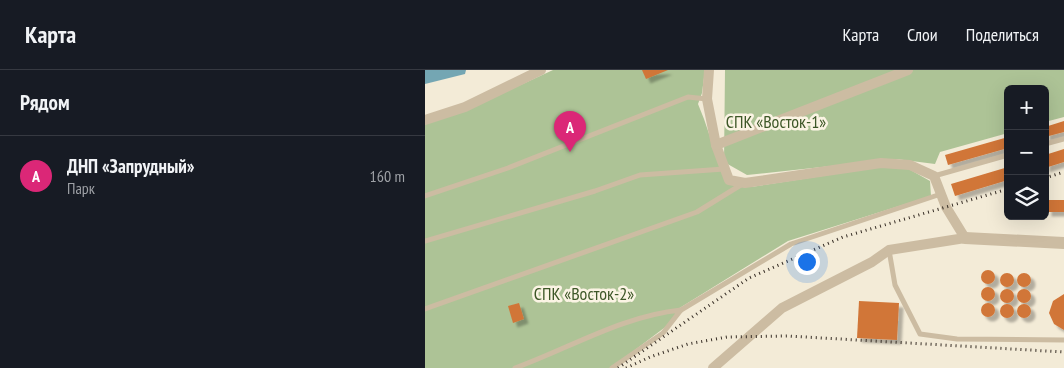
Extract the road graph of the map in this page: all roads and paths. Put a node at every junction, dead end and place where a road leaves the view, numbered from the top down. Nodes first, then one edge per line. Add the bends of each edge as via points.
1 (541, 70) edge
2 (709, 70) edge
3 (908, 70) edge
4 (707, 99) junction
5 (425, 120) edge
6 (1064, 139) edge
7 (1049, 143) edge
8 (716, 145) junction
9 (1004, 156) edge
10 (724, 169) junction
11 (934, 176) junction
12 (745, 183) junction
13 (941, 194) junction
14 (425, 196) edge
15 (965, 238) junction
16 (425, 241) edge
17 (1064, 243) edge
18 (889, 250) junction
19 (425, 309) edge
20 (681, 310) junction
21 (1064, 340) edge
22 (515, 368) edge
23 (612, 368) edge
24 (713, 368) edge

1 - 5 street via 465,107
2 - 4 street
3 - 8 street
4 - 8 street
4 - 14 lane via 688,97 508,168
6 - 7 lane
8 - 10 street
9 - 11 lane
10 - 12 street via 729,180
10 - 16 lane via 640,175
11 - 12 street via 910,165 881,163
11 - 13 street
12 - 19 lane via 697,212
13 - 15 street
13 - 20 lane via 791,244
15 - 17 street
15 - 18 street
18 - 21 lane via 895,285 920,334 957,339
18 - 24 street via 782,308
20 - 22 lane via 663,312 585,338
20 - 23 lane via 663,333

